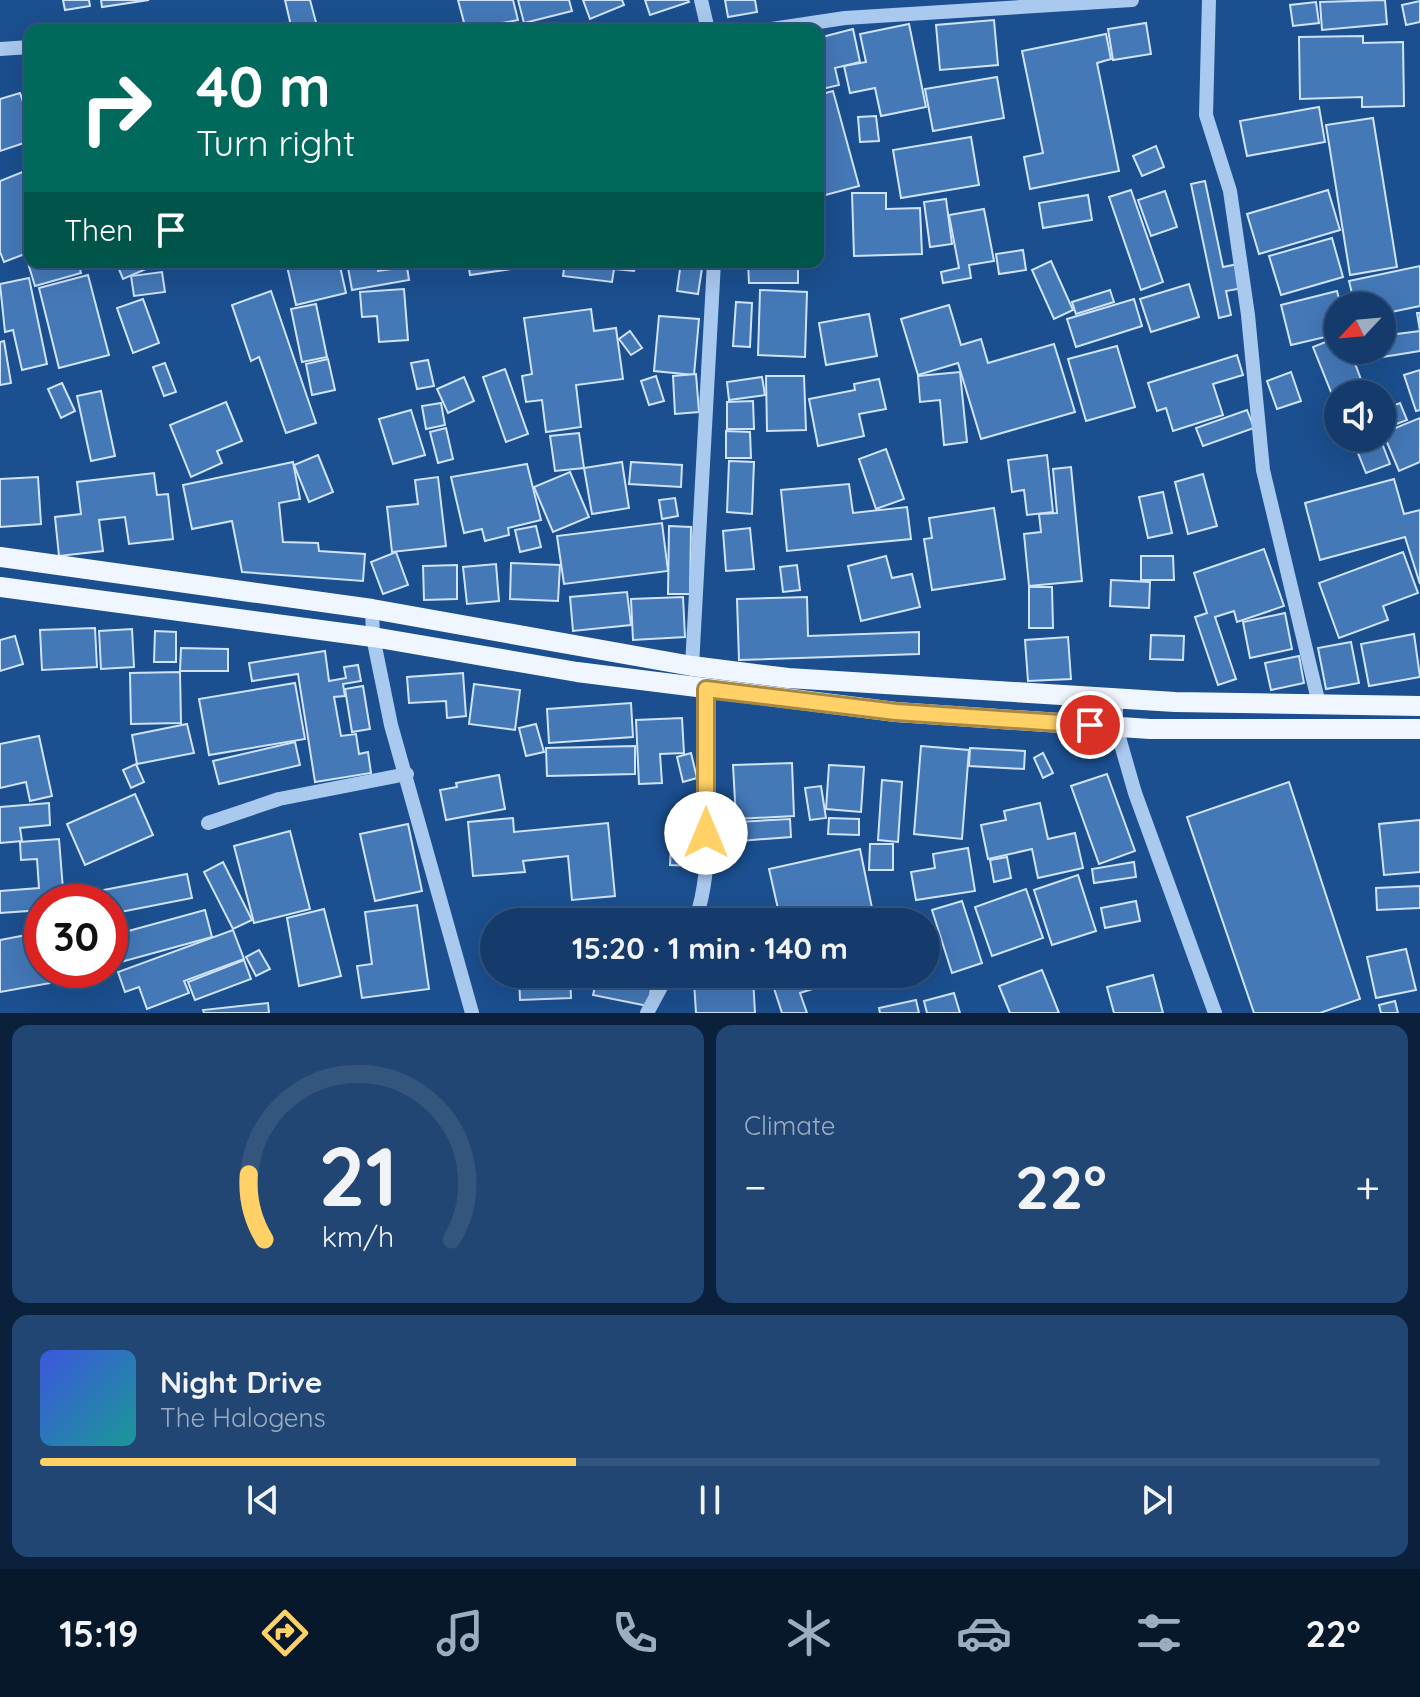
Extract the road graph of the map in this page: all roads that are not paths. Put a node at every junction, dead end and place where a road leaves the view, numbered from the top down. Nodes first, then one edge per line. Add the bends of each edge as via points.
1 (701, 0) edge
2 (1132, 0) edge
3 (1209, 0) edge
4 (707, 24) edge
5 (805, 24) edge
6 (24, 47) edge
7 (0, 49) edge
8 (714, 268) edge
9 (0, 557) edge
10 (0, 587) edge
11 (372, 609) junction
12 (373, 637) junction
13 (692, 666) junction
14 (706, 689) junction
15 (1116, 698) junction
16 (1319, 704) junction
17 (1420, 706) edge
18 (1116, 727) junction
19 (1420, 729) edge
20 (407, 774) junction
21 (208, 823) dead end
22 (700, 908) edge
23 (660, 988) edge
24 (472, 1013) edge
25 (647, 1013) edge
26 (1215, 1013) edge

1 - 4 street
2 - 5 street
3 - 16 street via 1206,115 1230,191 1263,470
6 - 7 street
8 - 13 street
9 - 11 main road
10 - 12 main road
11 - 12 street
11 - 13 main road
12 - 14 main road
12 - 20 street
13 - 15 main road via 788,678
14 - 18 main road via 896,712
14 - 22 street via 706,862
15 - 16 main road
15 - 18 street
16 - 17 main road
18 - 19 main road
18 - 26 street
20 - 21 street via 279,799
20 - 24 street
23 - 25 street

